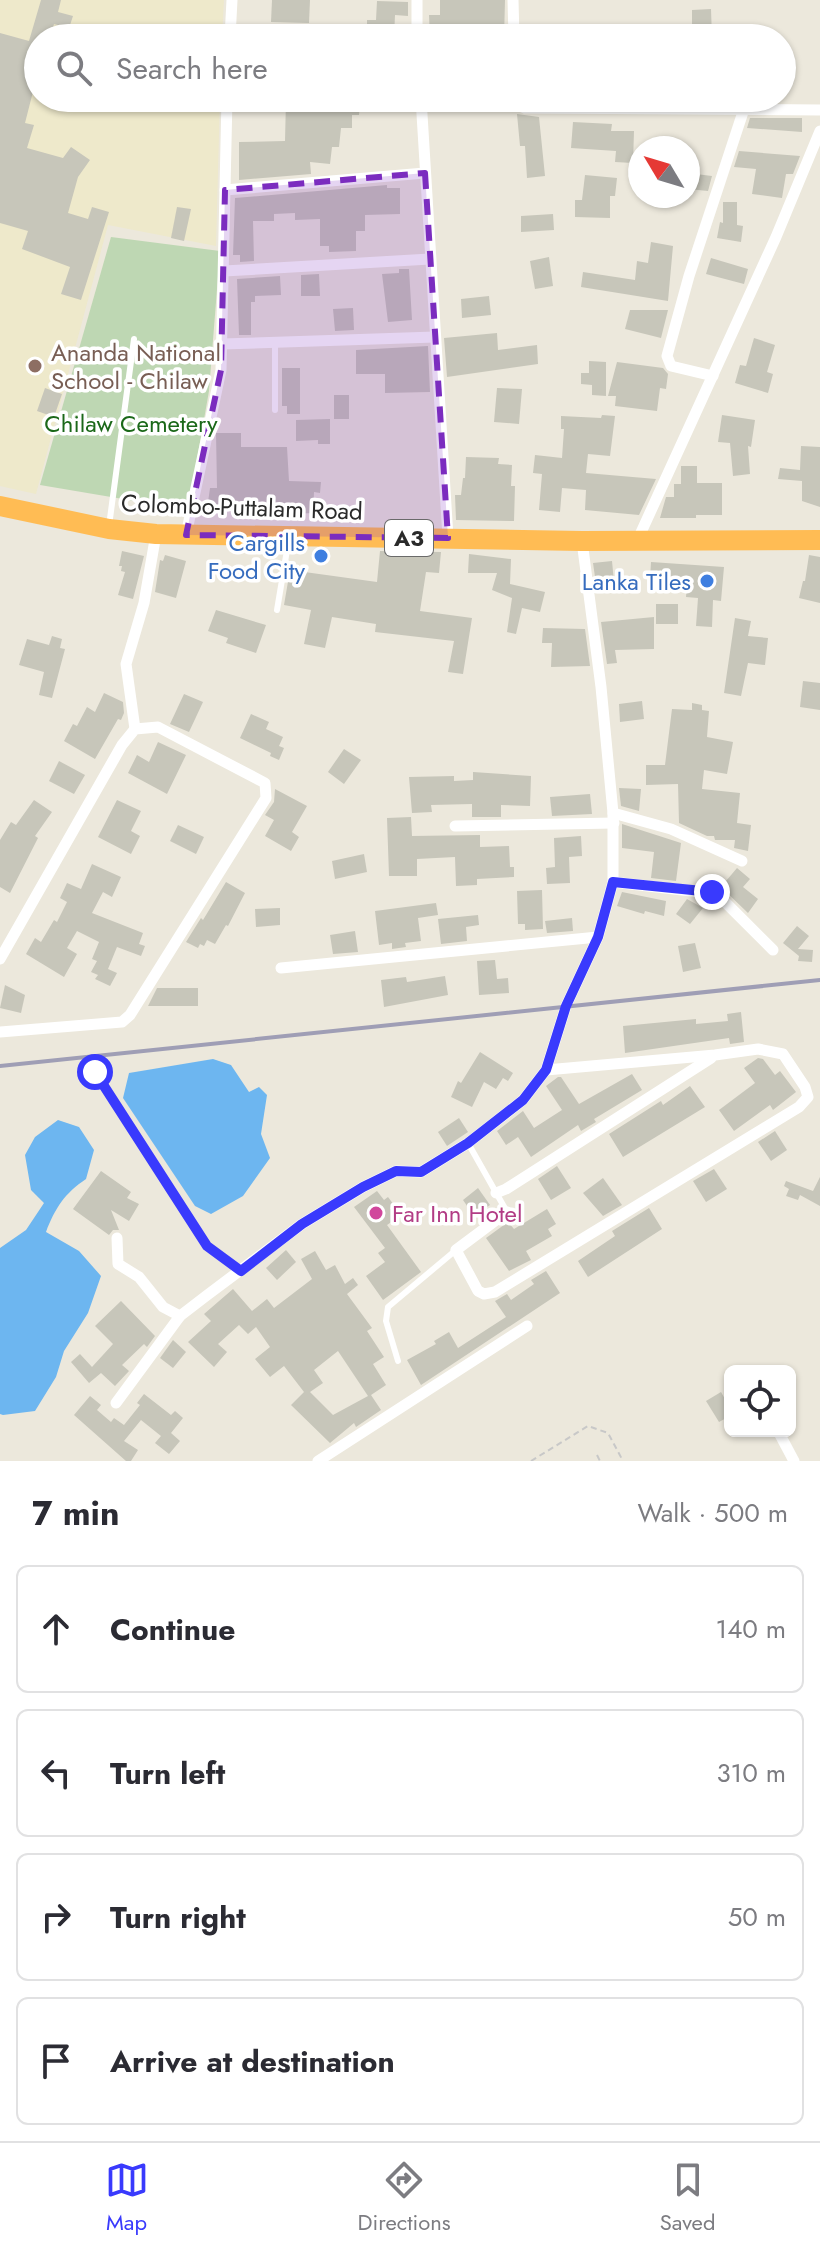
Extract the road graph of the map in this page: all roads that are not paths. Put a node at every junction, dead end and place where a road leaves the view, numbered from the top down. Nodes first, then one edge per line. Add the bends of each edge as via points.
1 (232, 0) edge
2 (417, 0) edge
3 (513, 0) edge
4 (231, 24) edge
5 (417, 24) edge
6 (514, 24) edge
7 (796, 110) edge
8 (820, 110) edge
9 (227, 112) edge
10 (422, 112) edge
11 (743, 112) edge
12 (820, 131) edge
13 (425, 173) junction
14 (225, 190) junction
15 (430, 259) junction
16 (224, 271) junction
17 (435, 337) junction
18 (134, 339) dead end
19 (275, 342) junction
20 (222, 344) junction
21 (713, 376) junction
22 (275, 410) dead end
23 (0, 506) edge
24 (109, 529) junction
25 (156, 534) junction
26 (186, 535) junction
27 (289, 537) junction
28 (819, 537) edge
29 (448, 538) junction
30 (638, 539) junction
31 (582, 541) junction
32 (277, 610) dead end
33 (135, 729) junction
34 (614, 818) junction
35 (455, 826) dead end
36 (742, 861) dead end
37 (613, 882) junction
38 (598, 937) junction
39 (773, 950) dead end
40 (0, 959) edge
41 (281, 968) dead end
42 (0, 1032) edge
43 (715, 1055) junction
44 (546, 1070) junction
45 (95, 1072) dead end
46 (468, 1143) junction
47 (496, 1193) junction
48 (507, 1212) joint
49 (117, 1238) dead end
50 (456, 1250) junction
51 (241, 1271) junction
52 (180, 1316) junction
53 (527, 1326) dead end
54 (398, 1361) dead end
55 (116, 1403) dead end
56 (781, 1437) edge
57 (318, 1461) edge
58 (794, 1461) edge

1 - 4 street
2 - 5 street
3 - 6 street
7 - 8 street
9 - 14 street
10 - 13 street
11 - 21 street via 667,356 671,366
12 - 21 street
13 - 14 street
13 - 15 street
14 - 16 street
15 - 16 street
15 - 17 street
16 - 20 street
17 - 19 street
17 - 29 street
18 - 24 lane
19 - 20 street
19 - 22 lane
20 - 26 street
21 - 30 street
23 - 24 highway, Colombo-Puttalam Road / A3
24 - 25 highway, Colombo-Puttalam Road / A3
25 - 26 highway, Colombo-Puttalam Road / A3
25 - 33 street via 126,664
26 - 27 highway, Colombo-Puttalam Road / A3
27 - 29 highway, Colombo-Puttalam Road / A3
27 - 32 lane
28 - 30 highway, Colombo-Puttalam Road / A3
29 - 31 highway, Colombo-Puttalam Road / A3
30 - 31 highway, Colombo-Puttalam Road / A3
31 - 34 street
33 - 40 street
33 - 42 street via 158,727 265,783 266,798 130,1015 122,1022
34 - 35 street
34 - 36 street via 671,829
34 - 37 street
37 - 38 street
37 - 39 street via 717,894
38 - 41 street
38 - 44 street via 566,1006
43 - 44 street
43 - 47 street
43 - 50 street via 758,1049 783,1054 808,1097 495,1292 478,1291
44 - 46 street via 523,1100
45 - 51 lane via 207,1246
46 - 47 lane
46 - 51 street via 421,1172 396,1171 363,1187 302,1224
47 - 48 lane
48 - 50 street
49 - 52 street via 118,1264 139,1277 163,1307
50 - 54 lane via 388,1307 386,1321
51 - 52 street
52 - 55 street
53 - 57 street
56 - 58 street

